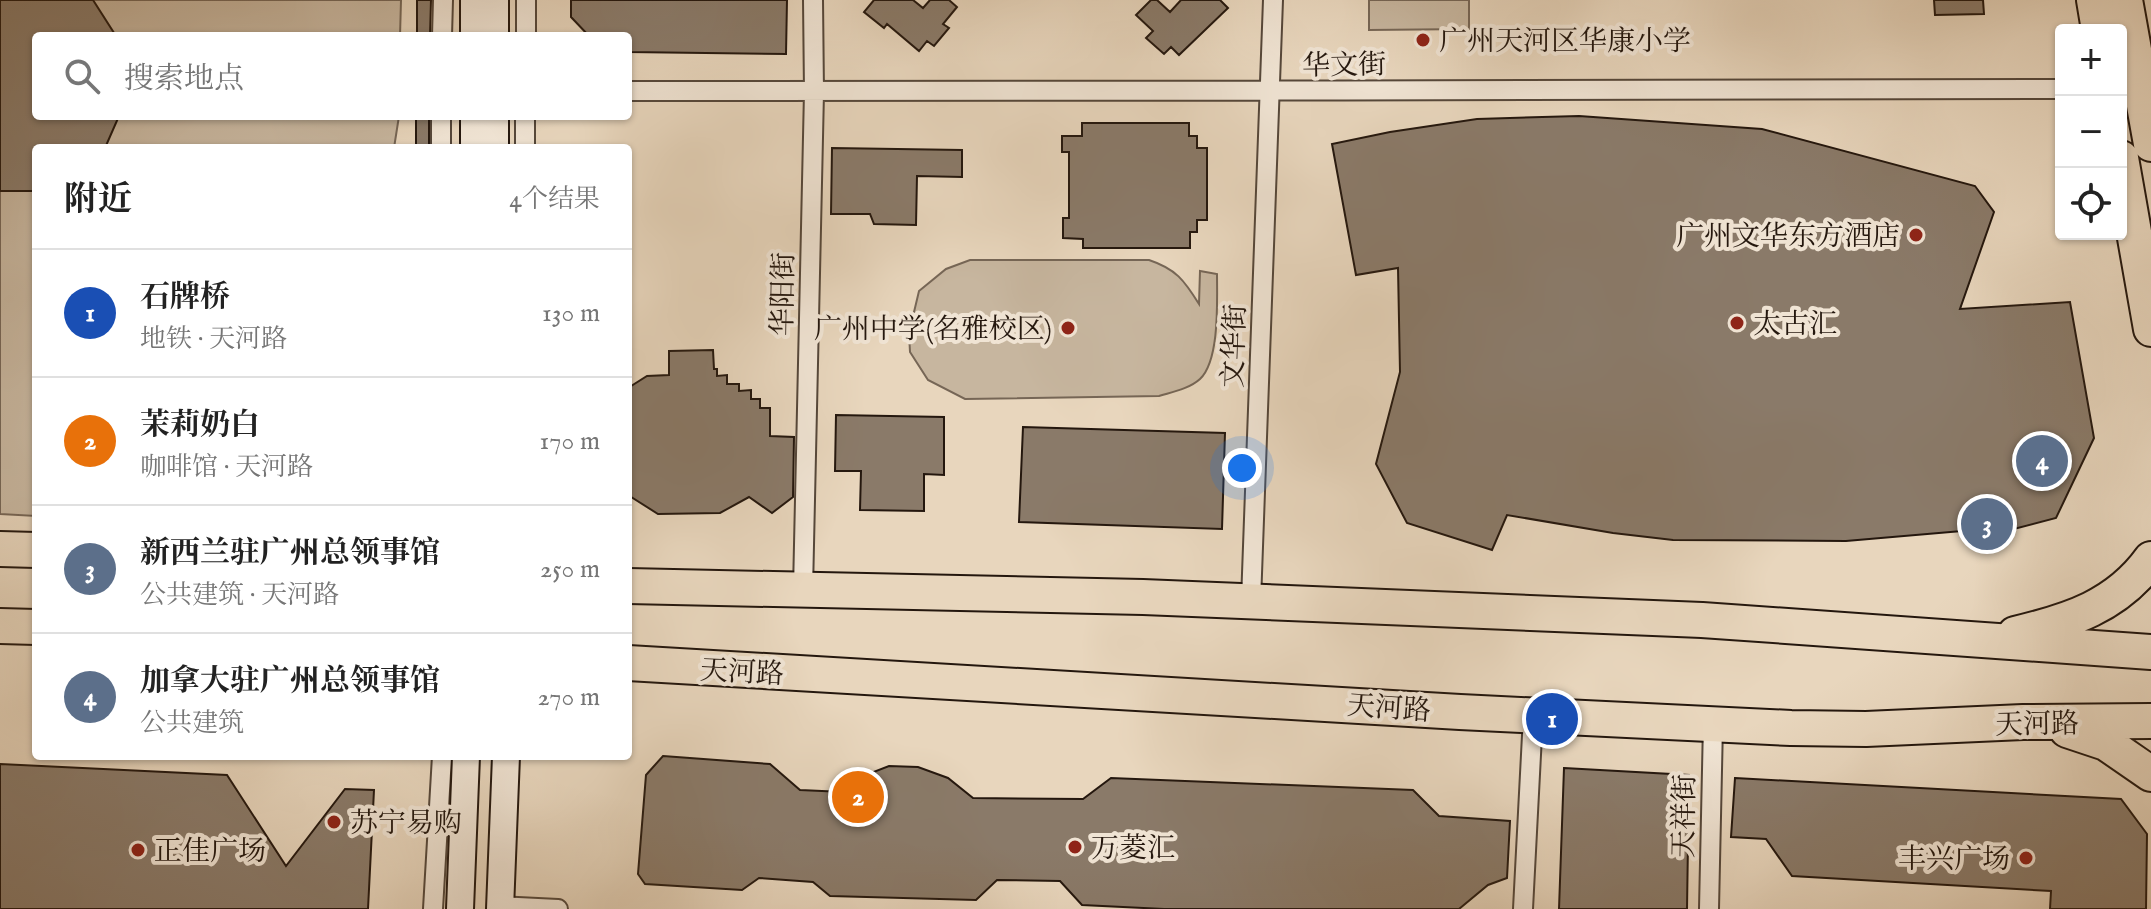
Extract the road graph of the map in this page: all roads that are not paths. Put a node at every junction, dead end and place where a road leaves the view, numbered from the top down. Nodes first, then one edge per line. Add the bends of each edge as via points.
1 (443, 0) edge
2 (474, 0) edge
3 (495, 0) edge
4 (526, 0) edge
5 (813, 0) edge
6 (1273, 0) edge
7 (2094, 0) edge
8 (2125, 0) edge
9 (2098, 24) edge
10 (442, 32) edge
11 (474, 32) edge
12 (495, 32) edge
13 (526, 32) edge
14 (2055, 89) edge
15 (632, 91) edge
16 (814, 92) junction
17 (1270, 93) junction
18 (441, 120) edge
19 (474, 120) edge
20 (495, 120) edge
21 (525, 120) edge
22 (441, 144) edge
23 (474, 144) edge
24 (495, 144) edge
25 (525, 144) edge
26 (2151, 144) edge
27 (2123, 168) edge
28 (2151, 329) edge
29 (0, 549) edge
30 (32, 550) edge
31 (2151, 559) edge
32 (632, 586) edge
33 (803, 590) junction
34 (1251, 601) junction
35 (0, 626) edge
36 (32, 627) edge
37 (1985, 641) junction
38 (2151, 652) edge
39 (632, 663) edge
40 (1533, 716) junction
41 (2151, 721) edge
42 (2023, 722) junction
43 (1713, 724) junction
44 (442, 760) edge
45 (466, 760) edge
46 (506, 760) edge
47 (2151, 774) edge
48 (500, 907) edge
49 (433, 909) edge
50 (460, 909) edge
51 (558, 909) edge
52 (1523, 909) edge
53 (1709, 909) edge

1 - 10 street
2 - 11 main road
3 - 12 main road
4 - 13 street
5 - 16 street, 华阳街
6 - 17 street, 文华街
7 - 9 highway
8 - 26 highway
14 - 17 street, 华文街
15 - 16 street, 华文街
16 - 17 street, 华文街
16 - 33 street, 华阳街
17 - 34 street, 文华街
18 - 22 street
19 - 23 main road
20 - 24 main road
21 - 25 street
27 - 28 highway
29 - 30 highway
31 - 37 highway via 2130,585 2094,609
32 - 33 highway
33 - 34 highway
34 - 37 highway via 1717,621
35 - 36 highway
37 - 38 highway
39 - 40 highway, 天河路
40 - 43 highway, 天河路
40 - 52 street
41 - 42 highway, 天河路
42 - 43 highway, 天河路 via 1866,729
42 - 47 highway via 2080,732
43 - 53 street, 天祥街
44 - 49 street
45 - 50 main road
46 - 48 main road
48 - 51 street

